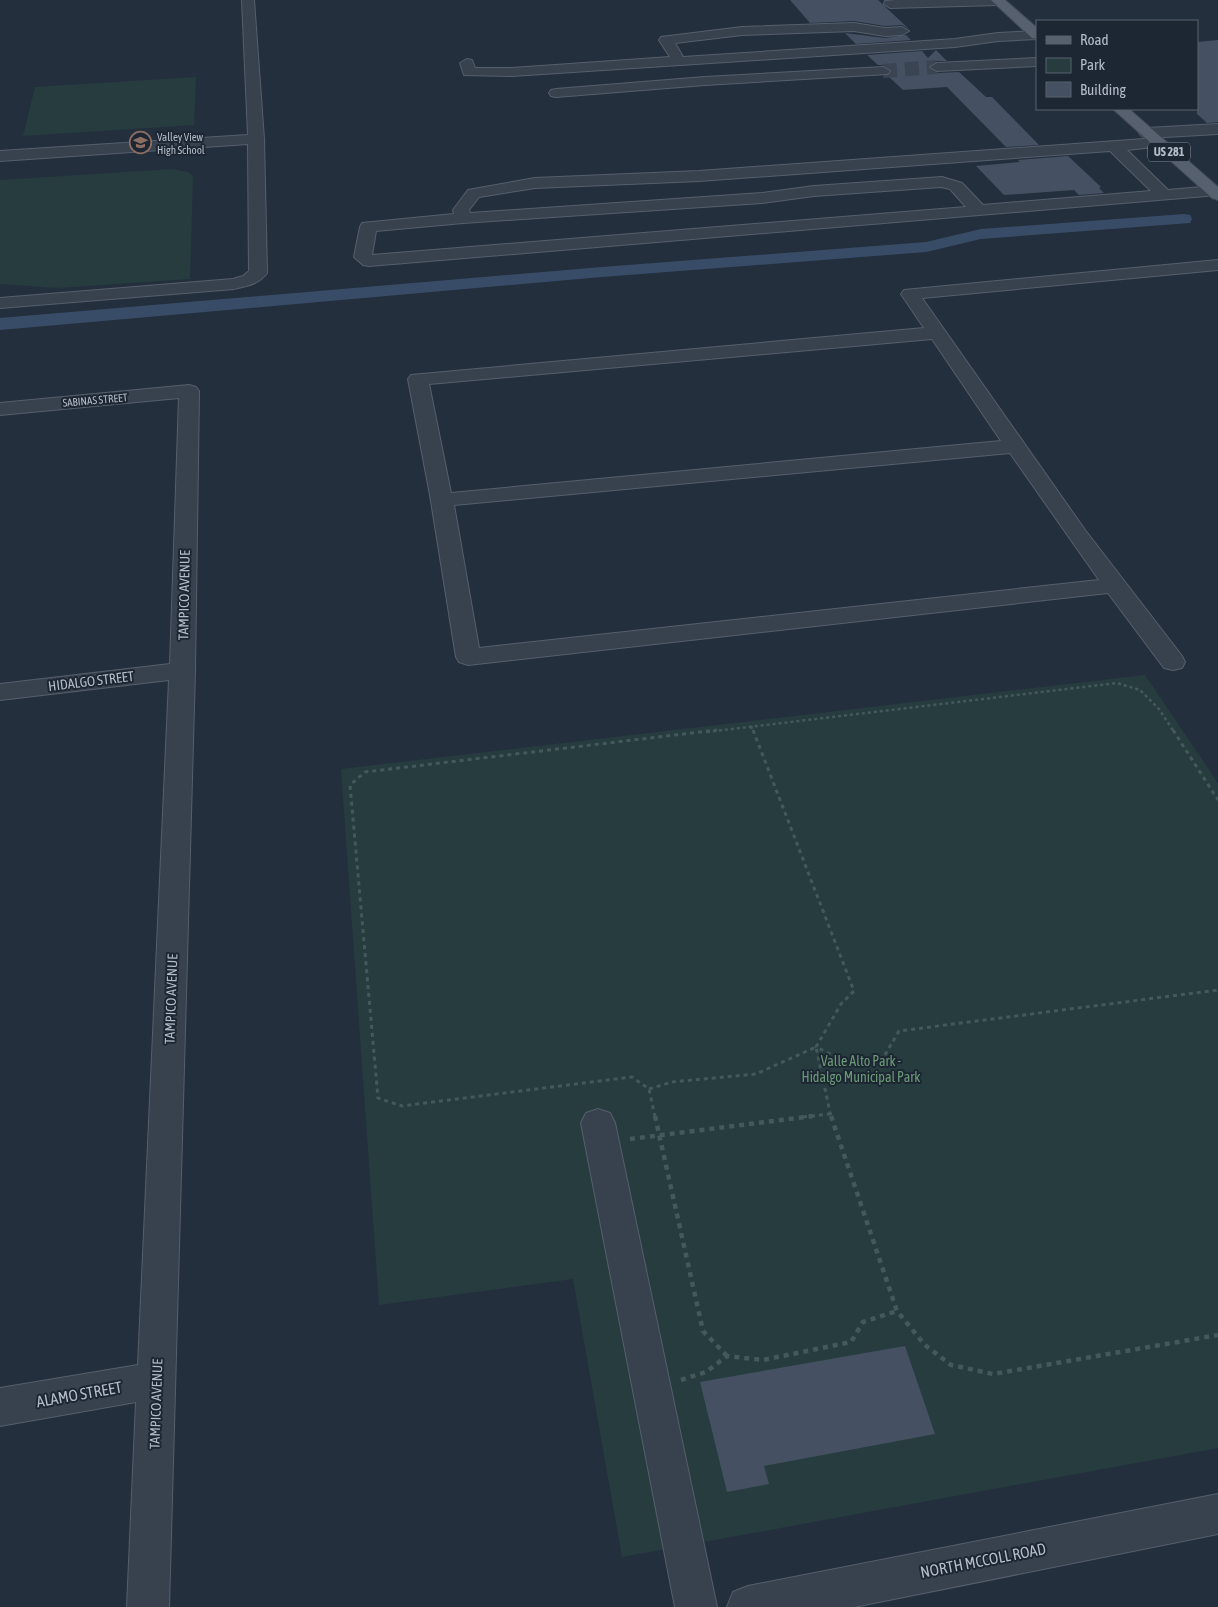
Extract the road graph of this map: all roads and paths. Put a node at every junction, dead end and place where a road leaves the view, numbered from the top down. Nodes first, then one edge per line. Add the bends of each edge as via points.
1 (248, 0) edge
2 (998, 0) edge
3 (890, 4) dead end
4 (1023, 23) junction
5 (984, 26) dead end
6 (920, 30) dead end
7 (1036, 34) edge
8 (1036, 35) edge
9 (680, 61) junction
10 (1036, 62) edge
11 (467, 63) dead end
12 (937, 67) tunnel mouth
13 (1036, 69) edge
14 (883, 71) tunnel mouth
15 (1009, 77) dead end
16 (556, 93) dead end
17 (1121, 110) edge
18 (1218, 129) edge
19 (1153, 138) junction
20 (256, 140) junction
21 (1114, 146) junction
22 (0, 156) edge
23 (848, 188) junction
24 (807, 192) junction
25 (1216, 193) edge
26 (1164, 195) junction
27 (977, 209) junction
28 (463, 218) junction
29 (868, 221) junction
30 (827, 224) junction
31 (1218, 265) edge
32 (0, 303) edge
33 (937, 333) junction
34 (189, 392) joint
35 (0, 409) edge
36 (1015, 446) junction
37 (442, 500) junction
38 (1114, 585) junction
39 (1173, 662) dead end
40 (182, 671) junction
41 (0, 692) edge
42 (751, 726) junction
43 (1218, 800) edge
44 (1218, 990) edge
45 (816, 1048) junction
46 (649, 1088) junction
47 (830, 1114) junction
48 (600, 1133) joint
49 (659, 1135) junction
50 (897, 1311) junction
51 (1218, 1334) edge
52 (727, 1356) junction
53 (157, 1380) junction
54 (652, 1389) junction
55 (0, 1408) edge
56 (1218, 1514) edge
57 (148, 1607) edge
58 (696, 1607) edge
59 (748, 1607) edge

1 - 20 street
2 - 3 street
2 - 4 main road
4 - 5 street
4 - 7 main road
6 - 9 street via 885,32 854,27 742,32 666,40
8 - 9 street via 955,44
9 - 11 street via 480,74 469,72
10 - 12 street
13 - 15 street
14 - 16 street
17 - 19 main road, US 281
18 - 19 street
19 - 21 street
19 - 25 main road, US 281
20 - 22 street
20 - 32 street via 258,274 249,280 234,284
21 - 26 street
21 - 28 street via 699,176 535,183 474,193 461,210
23 - 24 street
23 - 27 street via 942,182 956,186
23 - 29 street
24 - 28 street via 762,198
24 - 30 street
25 - 26 street
26 - 27 street
27 - 29 street
28 - 30 street via 368,227 363,257 370,261
29 - 30 street
31 - 33 street via 910,294
33 - 36 street
33 - 37 street via 418,379
34 - 35 street, SABINAS STREET
34 - 40 street, TAMPICO AVENUE
36 - 37 street
36 - 38 street
37 - 38 street via 468,657
38 - 39 street
40 - 41 street, HIDALGO STREET
40 - 53 street, TAMPICO AVENUE
42 - 43 path via 1117,683 1140,690 1159,709
42 - 45 path via 854,991 841,1004
42 - 46 path via 365,772 350,786 378,1098 402,1106 632,1077
44 - 45 path via 899,1031 882,1060 851,1064
45 - 46 path via 756,1074 672,1082
45 - 47 path
46 - 49 path
47 - 49 path
47 - 50 path
48 - 49 path
48 - 54 street
49 - 52 path via 703,1331
50 - 51 path via 925,1346 951,1365 993,1374
50 - 52 path via 864,1322 851,1342 763,1360
52 - 54 path via 706,1372
53 - 55 street, ALAMO STREET
53 - 57 street, TAMPICO AVENUE
54 - 58 street
56 - 59 street, NORTH MCCOLL ROAD

